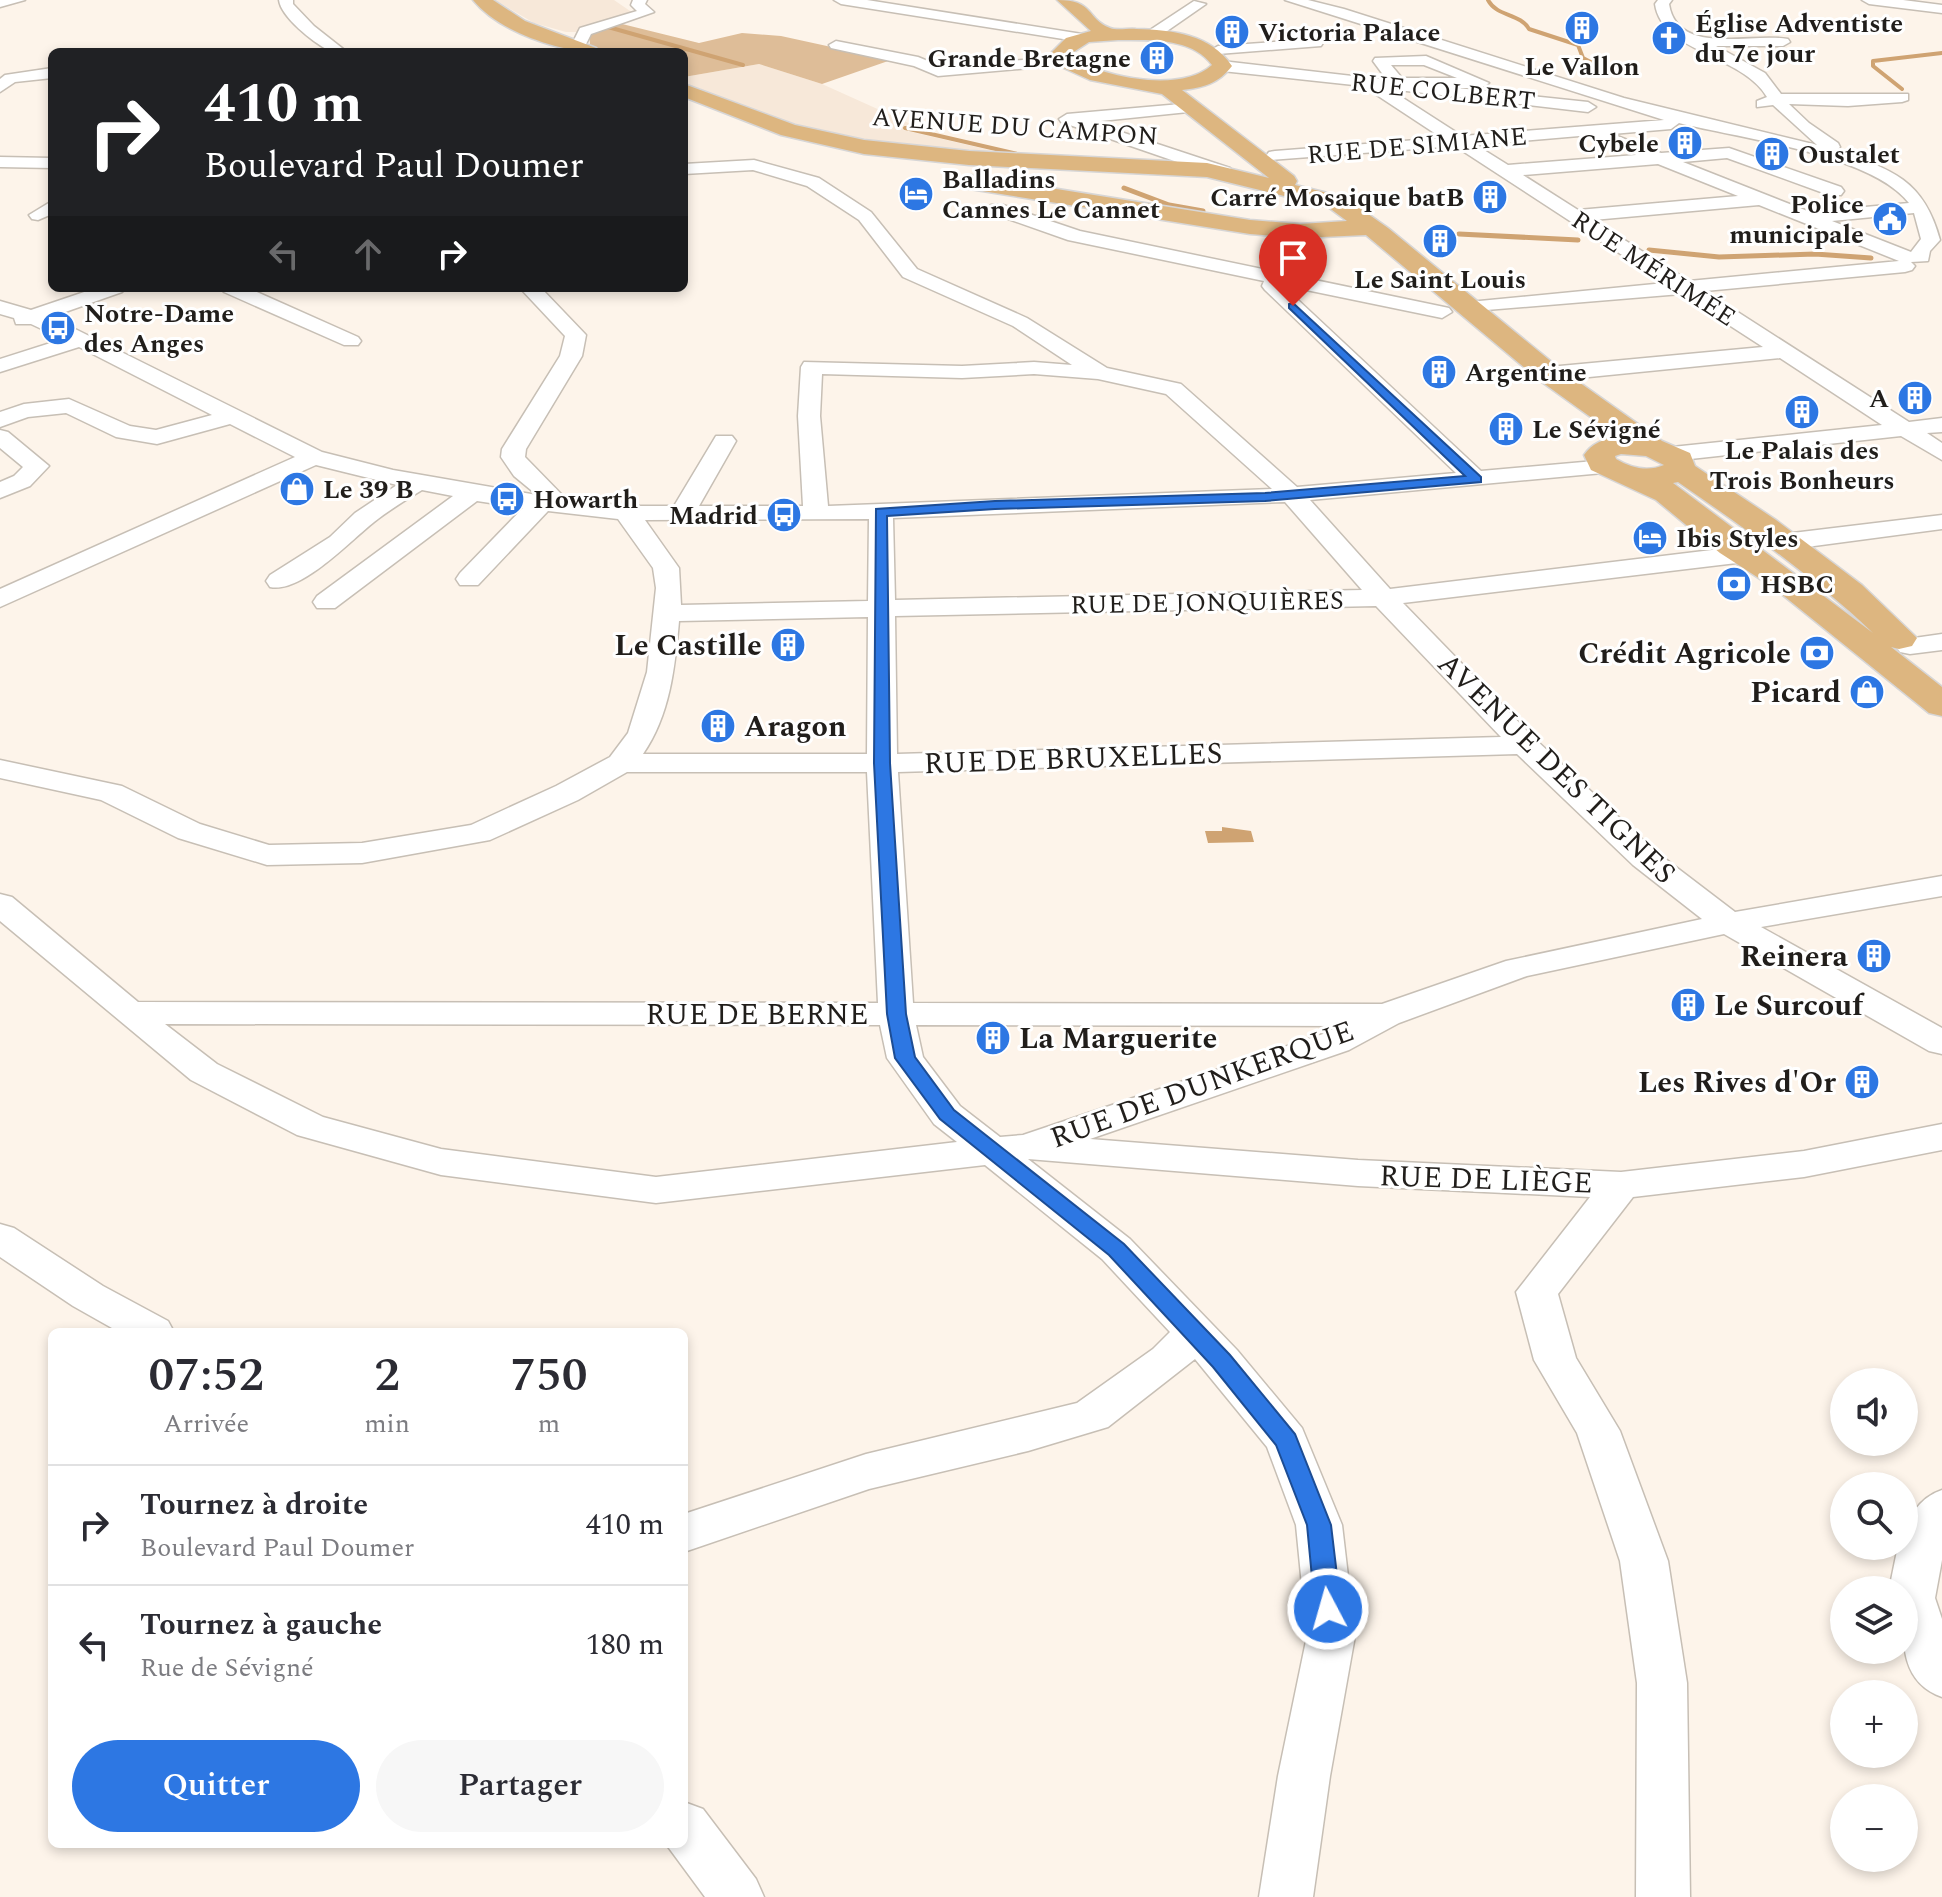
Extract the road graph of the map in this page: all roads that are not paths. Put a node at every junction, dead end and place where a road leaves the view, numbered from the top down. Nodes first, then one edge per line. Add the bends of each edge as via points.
1 (18, 0) edge
2 (269, 0) edge
3 (640, 0) edge
4 (841, 0) edge
5 (1066, 0) edge
6 (1292, 0) edge
7 (1665, 0) edge
8 (1869, 0) edge
9 (285, 1) edge
10 (0, 3) edge
11 (475, 5) edge
12 (1198, 6) dead end
13 (1913, 6) junction
14 (1942, 9) edge
15 (1930, 25) dead end
16 (1387, 26) junction
17 (1106, 34) junction
18 (1152, 35) junction
19 (1082, 38) junction
20 (1696, 42) junction
21 (1783, 42) dead end
22 (836, 45) dead end
23 (335, 48) edge
24 (547, 48) edge
25 (579, 48) edge
26 (581, 48) edge
27 (1064, 61) junction
28 (1212, 65) junction
29 (48, 73) edge
30 (3, 77) edge
31 (1367, 82) junction
32 (1396, 84) junction
33 (1142, 85) junction
34 (688, 92) edge
35 (1902, 97) dead end
36 (1775, 99) junction
37 (688, 105) edge
38 (1192, 108) junction
39 (1663, 115) junction
40 (1740, 120) junction
41 (1700, 121) junction
42 (1803, 127) junction
43 (1590, 130) junction
44 (1458, 141) junction
45 (1169, 154) junction
46 (1275, 156) junction
47 (1657, 158) junction
48 (0, 162) edge
49 (48, 163) edge
50 (1129, 164) junction
51 (688, 169) edge
52 (1504, 171) junction
53 (1691, 171) junction
54 (1224, 172) junction
55 (1725, 185) junction
56 (1899, 185) junction
57 (1528, 187) junction
58 (1848, 190) junction
59 (1300, 193) junction
60 (1550, 200) junction
61 (1760, 200) junction
62 (1925, 200) junction
63 (997, 209) dead end
64 (1574, 216) junction
65 (1805, 217) junction
66 (1343, 219) junction
67 (1759, 222) dead end
68 (1250, 227) junction
69 (1634, 233) dead end
70 (1603, 236) junction
71 (1358, 253) dead end
72 (1921, 262) junction
73 (1275, 278) junction
74 (1684, 287) junction
75 (104, 292) edge
76 (240, 292) edge
77 (534, 292) edge
78 (0, 307) edge
79 (1456, 310) junction
80 (33, 317) junction
81 (0, 328) edge
82 (81, 340) junction
83 (351, 341) dead end
84 (1782, 351) junction
85 (0, 366) edge
86 (1100, 373) junction
87 (1549, 374) junction
88 (229, 417) junction
89 (0, 420) edge
90 (1942, 425) edge
91 (1903, 428) junction
92 (0, 437) edge
93 (724, 441) dead end
94 (1942, 453) edge
95 (314, 457) junction
96 (1642, 461) junction
97 (1476, 479) junction
98 (417, 482) junction
99 (0, 491) edge
100 (472, 493) junction
101 (1292, 495) junction
102 (550, 505) junction
103 (881, 512) junction
104 (626, 513) junction
105 (816, 514) junction
106 (681, 515) junction
107 (1942, 522) edge
108 (1784, 542) junction
109 (1745, 554) junction
110 (469, 579) dead end
111 (279, 581) dead end
112 (1383, 598) junction
113 (0, 599) edge
114 (326, 602) dead end
115 (881, 610) junction
116 (667, 613) junction
117 (1926, 644) edge
118 (1942, 672) edge
119 (1942, 705) edge
120 (1525, 745) junction
121 (621, 763) junction
122 (882, 763) junction
123 (0, 769) edge
124 (1942, 886) edge
125 (0, 904) edge
126 (1729, 923) junction
127 (129, 1013) junction
128 (896, 1014) junction
129 (1386, 1015) junction
130 (1942, 1043) edge
131 (1942, 1137) edge
132 (1008, 1148) junction
133 (1621, 1185) junction
134 (0, 1238) edge
135 (146, 1328) edge
136 (1195, 1333) junction
137 (1942, 1508) edge
138 (688, 1532) edge
139 (1942, 1676) edge
140 (688, 1831) edge
141 (737, 1897) edge
142 (1286, 1897) edge
143 (1663, 1897) edge

1 - 10 street
2 - 9 street
3 - 26 street via 638,5 647,12 585,31
4 - 19 street
5 - 17 main road
6 - 16 street
7 - 20 street via 1664,18
8 - 13 street
9 - 23 street
11 - 24 main road
11 - 25 main road
12 - 18 street
13 - 14 street
13 - 15 street
16 - 28 street via 1322,33
16 - 39 street
17 - 18 main road
17 - 19 main road
18 - 28 main road via 1187,42
19 - 27 main road via 1062,52
20 - 21 street
20 - 36 street via 1760,76 1772,87
22 - 27 street via 938,71
27 - 33 main road via 1093,77
28 - 31 street, RUE COLBERT
28 - 33 main road
28 - 46 main road via 1190,91
29 - 30 street
31 - 32 street, RUE COLBERT
31 - 44 street, RUE MÉRIMÉE
32 - 32 street via 1412,83 1481,83 1426,60 1380,61
32 - 39 street, RUE COLBERT
33 - 38 main road via 1168,89
34 - 50 main road, AVENUE DU CAMPON via 789,130 864,147 969,158
35 - 36 street
36 - 40 street
36 - 42 street
37 - 68 main road, AVENUE DU CAMPON via 802,147 871,164
38 - 45 street via 1067,119
38 - 59 main road
39 - 41 street, RUE COLBERT
40 - 41 street, RUE COLBERT
40 - 42 street, RUE COLBERT
40 - 56 street
41 - 43 street, RUE DE SIMIANE
42 - 62 street
43 - 44 street, RUE DE SIMIANE
43 - 47 street
44 - 46 street, RUE DE SIMIANE
44 - 52 street, RUE MÉRIMÉE
45 - 50 street
45 - 54 street
46 - 66 main road via 1335,195
47 - 52 street
47 - 53 street
47 - 58 street via 1729,153
48 - 49 street
50 - 54 main road, AVENUE DU CAMPON
51 - 86 street via 754,165 813,182 865,216 910,273 1020,322
52 - 57 street, RUE MÉRIMÉE
53 - 55 street
53 - 57 street
54 - 59 main road, AVENUE DU CAMPON
55 - 60 street
55 - 61 street
56 - 58 street
56 - 62 street
57 - 60 street, RUE MÉRIMÉE
58 - 61 street
59 - 66 main road via 1310,206
60 - 64 street, RUE MÉRIMÉE
61 - 64 street
61 - 65 street
62 - 65 street
62 - 72 street via 1931,240 1920,250
63 - 73 street via 1075,236
64 - 70 street, RUE MÉRIMÉE
65 - 67 street
65 - 72 street
66 - 68 main road, AVENUE DU CAMPON via 1291,231
66 - 79 main road
66 - 79 main road, AVENUE DU CAMPON via 1371,227
68 - 71 main road, AVENUE DU CAMPON
69 - 70 street
70 - 74 street, RUE MÉRIMÉE
72 - 74 street
73 - 79 street
73 - 97 street via 1272,286
74 - 79 street
74 - 84 street, RUE MÉRIMÉE
75 - 80 street
76 - 83 street
77 - 102 street via 576,335 571,356 514,449 517,465 546,489
78 - 80 street
79 - 87 main road
79 - 96 main road via 1570,412
80 - 81 street
80 - 82 street
82 - 85 street
82 - 88 street
84 - 87 street
84 - 91 street, RUE MÉRIMÉE
86 - 101 street, AVENUE DES TIGNES via 1173,389
86 - 105 street via 812,367 809,416
87 - 96 main road
88 - 89 street via 157,437 124,432 69,406 24,411
88 - 95 street
90 - 91 street
91 - 94 street, RUE MÉRIMÉE
91 - 96 street
92 - 99 street via 37,466 22,481
93 - 106 street
95 - 98 street
95 - 113 street
96 - 97 street
96 - 108 main road
96 - 109 main road via 1667,493
97 - 101 street
98 - 100 street
98 - 111 street
100 - 102 street
100 - 114 street
101 - 103 street
101 - 112 street, AVENUE DES TIGNES
102 - 104 street
102 - 110 street
103 - 105 street
103 - 115 street
104 - 106 street
104 - 116 street via 666,568
105 - 106 street
107 - 108 street
108 - 117 main road via 1874,617
109 - 112 street, RUE DE JONQUIÈRES
109 - 119 main road
112 - 115 street, RUE DE JONQUIÈRES
112 - 120 street, AVENUE DES TIGNES
115 - 116 street, RUE DE JONQUIÈRES
115 - 122 street
116 - 121 street via 661,672 642,734
117 - 118 main road
120 - 122 street, RUE DE BRUXELLES
120 - 126 street, AVENUE DES TIGNES via 1644,858
121 - 122 street, RUE DE BRUXELLES
121 - 123 street via 479,833 362,853 267,855 189,831 111,793
122 - 128 street
124 - 126 street, RUE DE DUNKERQUE
125 - 127 street, RUE DE DUNKERQUE
126 - 129 street, RUE DE DUNKERQUE via 1518,968
126 - 130 street, AVENUE DES TIGNES
127 - 128 street, RUE DE BERNE
127 - 132 street, RUE DE DUNKERQUE via 204,1072 310,1126 441,1162 656,1190
128 - 129 street, RUE DE BERNE
128 - 132 street via 905,1058 947,1115
129 - 132 street, RUE DE DUNKERQUE via 1336,1042
131 - 133 street, RUE DE LIÈGE via 1804,1164
132 - 133 street, RUE DE LIÈGE
132 - 136 street via 1116,1249
133 - 143 street via 1537,1292 1555,1360 1598,1431 1644,1561 1662,1683
134 - 135 street
136 - 138 street via 1168,1360 1092,1415 866,1472
136 - 142 street via 1286,1440 1319,1525 1331,1636
137 - 139 street via 1923,1537 1911,1598 1932,1663
140 - 141 street

